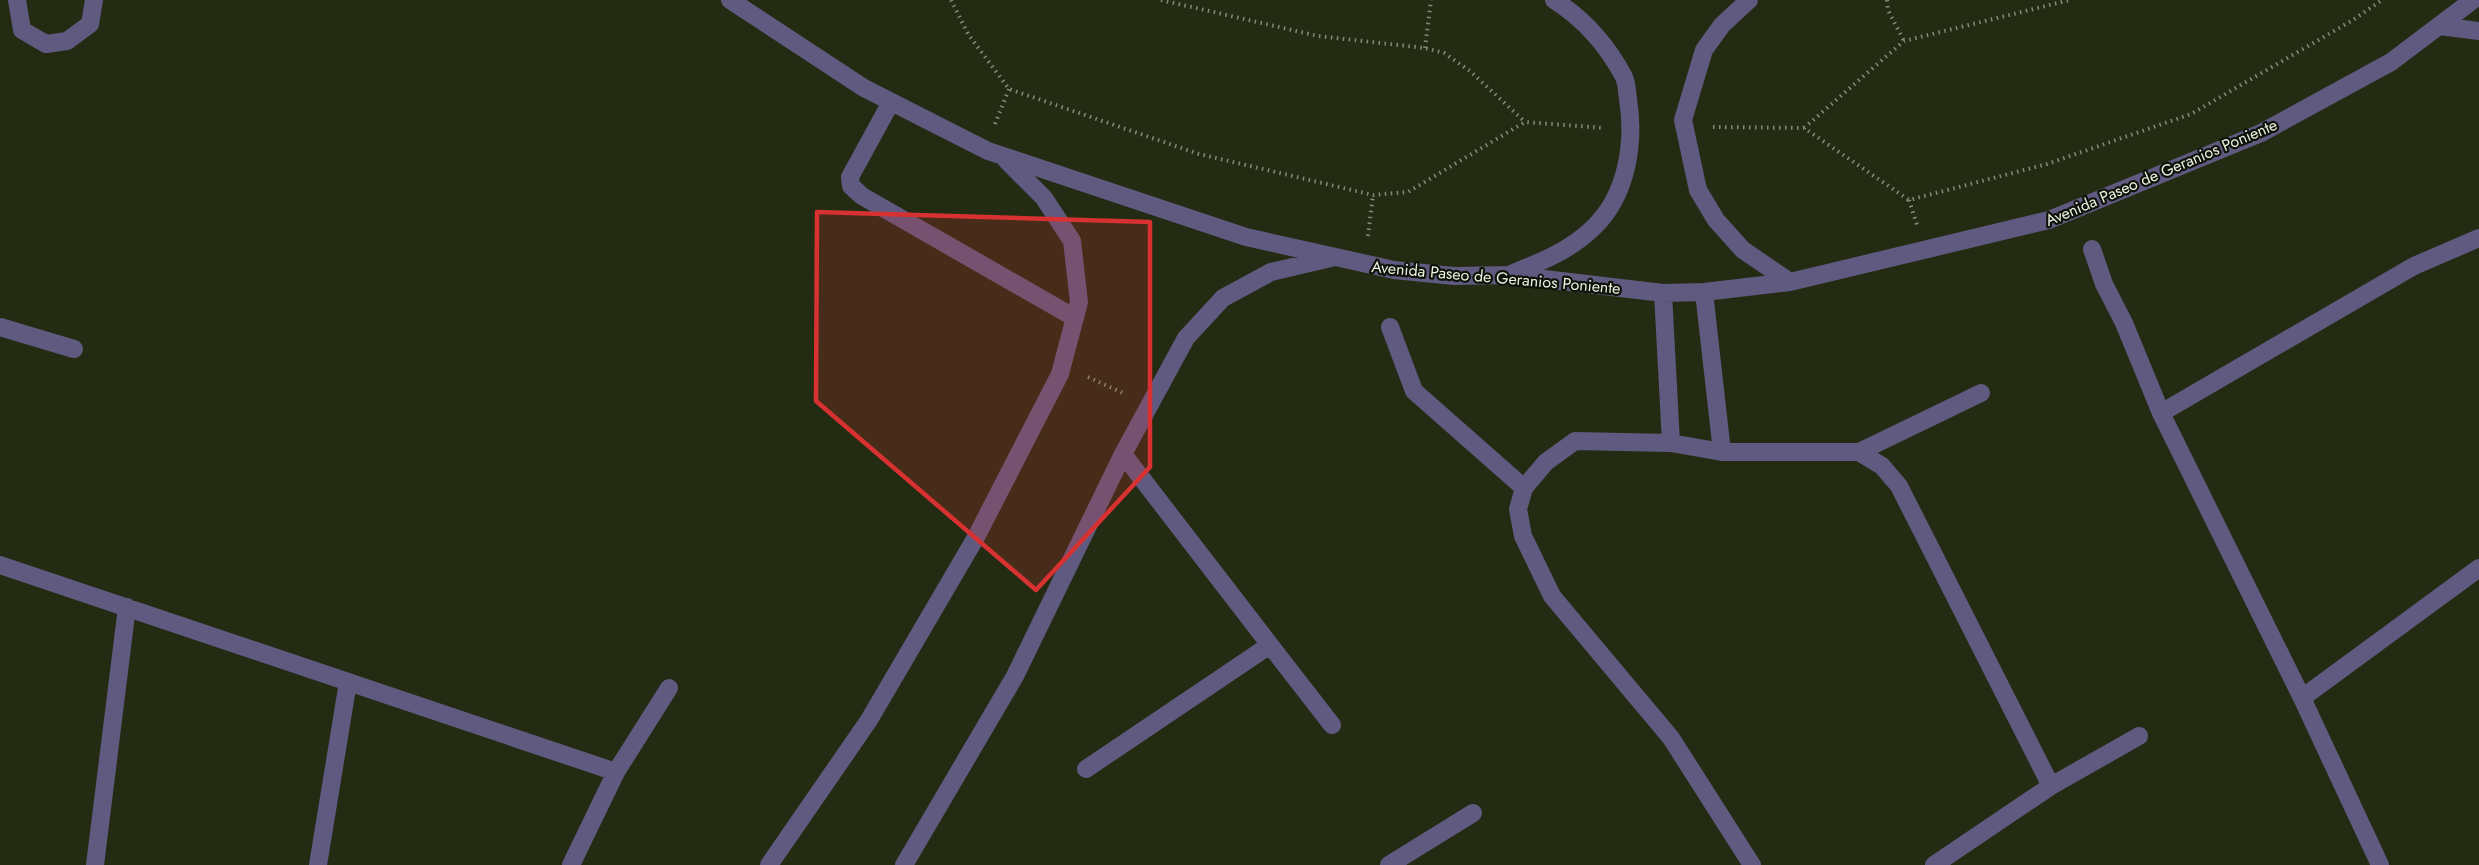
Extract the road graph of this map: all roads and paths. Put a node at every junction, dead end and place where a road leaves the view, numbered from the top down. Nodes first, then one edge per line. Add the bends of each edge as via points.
1 (16, 0) edge
2 (94, 0) edge
3 (730, 0) edge
4 (951, 0) edge
5 (1161, 0) edge
6 (1431, 0) edge
7 (1554, 0) edge
8 (1749, 0) edge
9 (1887, 0) edge
10 (2070, 0) edge
11 (2382, 0) edge
12 (2473, 0) edge
13 (2439, 26) junction
14 (2479, 31) edge
15 (1904, 41) junction
16 (1425, 48) junction
17 (1009, 89) junction
18 (891, 102) junction
19 (995, 154) junction
20 (1373, 195) junction
21 (2479, 224) edge
22 (2479, 238) edge
23 (2458, 247) junction
24 (2092, 249) dead end
25 (1336, 257) junction
26 (1366, 265) junction
27 (1510, 275) junction
28 (1790, 282) junction
29 (1704, 292) junction
30 (1663, 293) junction
31 (1075, 318) junction
32 (0, 327) edge
33 (1390, 327) dead end
34 (74, 349) dead end
35 (1063, 366) junction
36 (1981, 393) dead end
37 (1150, 404) junction
38 (2161, 413) junction
39 (1671, 443) junction
40 (1722, 452) junction
41 (1859, 452) junction
42 (1123, 454) junction
43 (1524, 488) junction
44 (0, 565) edge
45 (2479, 568) edge
46 (127, 607) junction
47 (1270, 645) junction
48 (348, 682) junction
49 (669, 688) dead end
50 (2302, 698) junction
51 (1332, 725) dead end
52 (2139, 735) dead end
53 (1086, 770) dead end
54 (616, 772) junction
55 (2051, 786) junction
56 (1473, 813) dead end
57 (95, 865) edge
58 (318, 865) edge
59 (571, 865) edge
60 (769, 865) edge
61 (904, 865) edge
62 (1389, 865) edge
63 (1752, 865) edge
64 (1934, 865) edge
65 (2380, 865) edge

1 - 2 street via 22,30 46,44 67,41 90,24
3 - 18 street, Avenida Paseo de Geranios Poniente
4 - 17 path via 968,34
5 - 16 path via 1318,36
6 - 16 path
7 - 27 street via 1578,15 1625,79 1631,121 1628,163 1617,193 1595,227 1560,254
8 - 28 street via 1722,25 1704,50 1683,120 1698,190 1716,220 1743,250
9 - 15 path via 1887,10
10 - 15 path
11 - 15 path via 2191,114 2047,164 1909,200 1804,128
12 - 13 street, Avenida Paseo de Geranios Poniente
13 - 14 street
13 - 28 street, Avenida Paseo de Geranios Poniente via 2391,62 2261,133 2049,220
16 - 20 path via 1444,53 1470,71 1525,122 1408,192
17 - 19 path
17 - 20 path via 1199,154
18 - 19 street, Avenida Paseo de Geranios Poniente
18 - 31 street via 850,177 851,186 862,196
19 - 25 street, Avenida Paseo de Geranios Poniente via 1246,237
19 - 31 street via 1044,198 1072,241 1079,302
20 - 26 path
21 - 23 street
22 - 23 street
23 - 38 street via 2414,266
24 - 38 street
25 - 26 street, Avenida Paseo de Geranios Poniente
25 - 37 street via 1271,272 1223,298 1186,338
26 - 27 street, Avenida Paseo de Geranios Poniente via 1454,276
27 - 30 street, Avenida Paseo de Geranios Poniente
28 - 29 street, Avenida Paseo de Geranios Poniente
29 - 30 street, Avenida Paseo de Geranios Poniente
29 - 40 street
30 - 39 street
31 - 35 street
32 - 34 street
33 - 43 street via 1414,391
35 - 37 path
35 - 60 street via 975,539 869,720
36 - 41 street
37 - 42 street
38 - 50 street
39 - 40 street
39 - 43 street via 1575,441 1546,462
40 - 41 street
41 - 55 street via 1882,466 1899,486
42 - 47 street
42 - 61 street via 1015,676
43 - 63 street via 1518,509 1523,536 1552,596 1671,738
44 - 46 street
45 - 50 street
46 - 48 street
46 - 57 street
47 - 51 street
47 - 53 street
48 - 54 street
48 - 58 street
49 - 54 street
50 - 65 street
52 - 55 street
54 - 59 street
55 - 64 street
56 - 62 street

